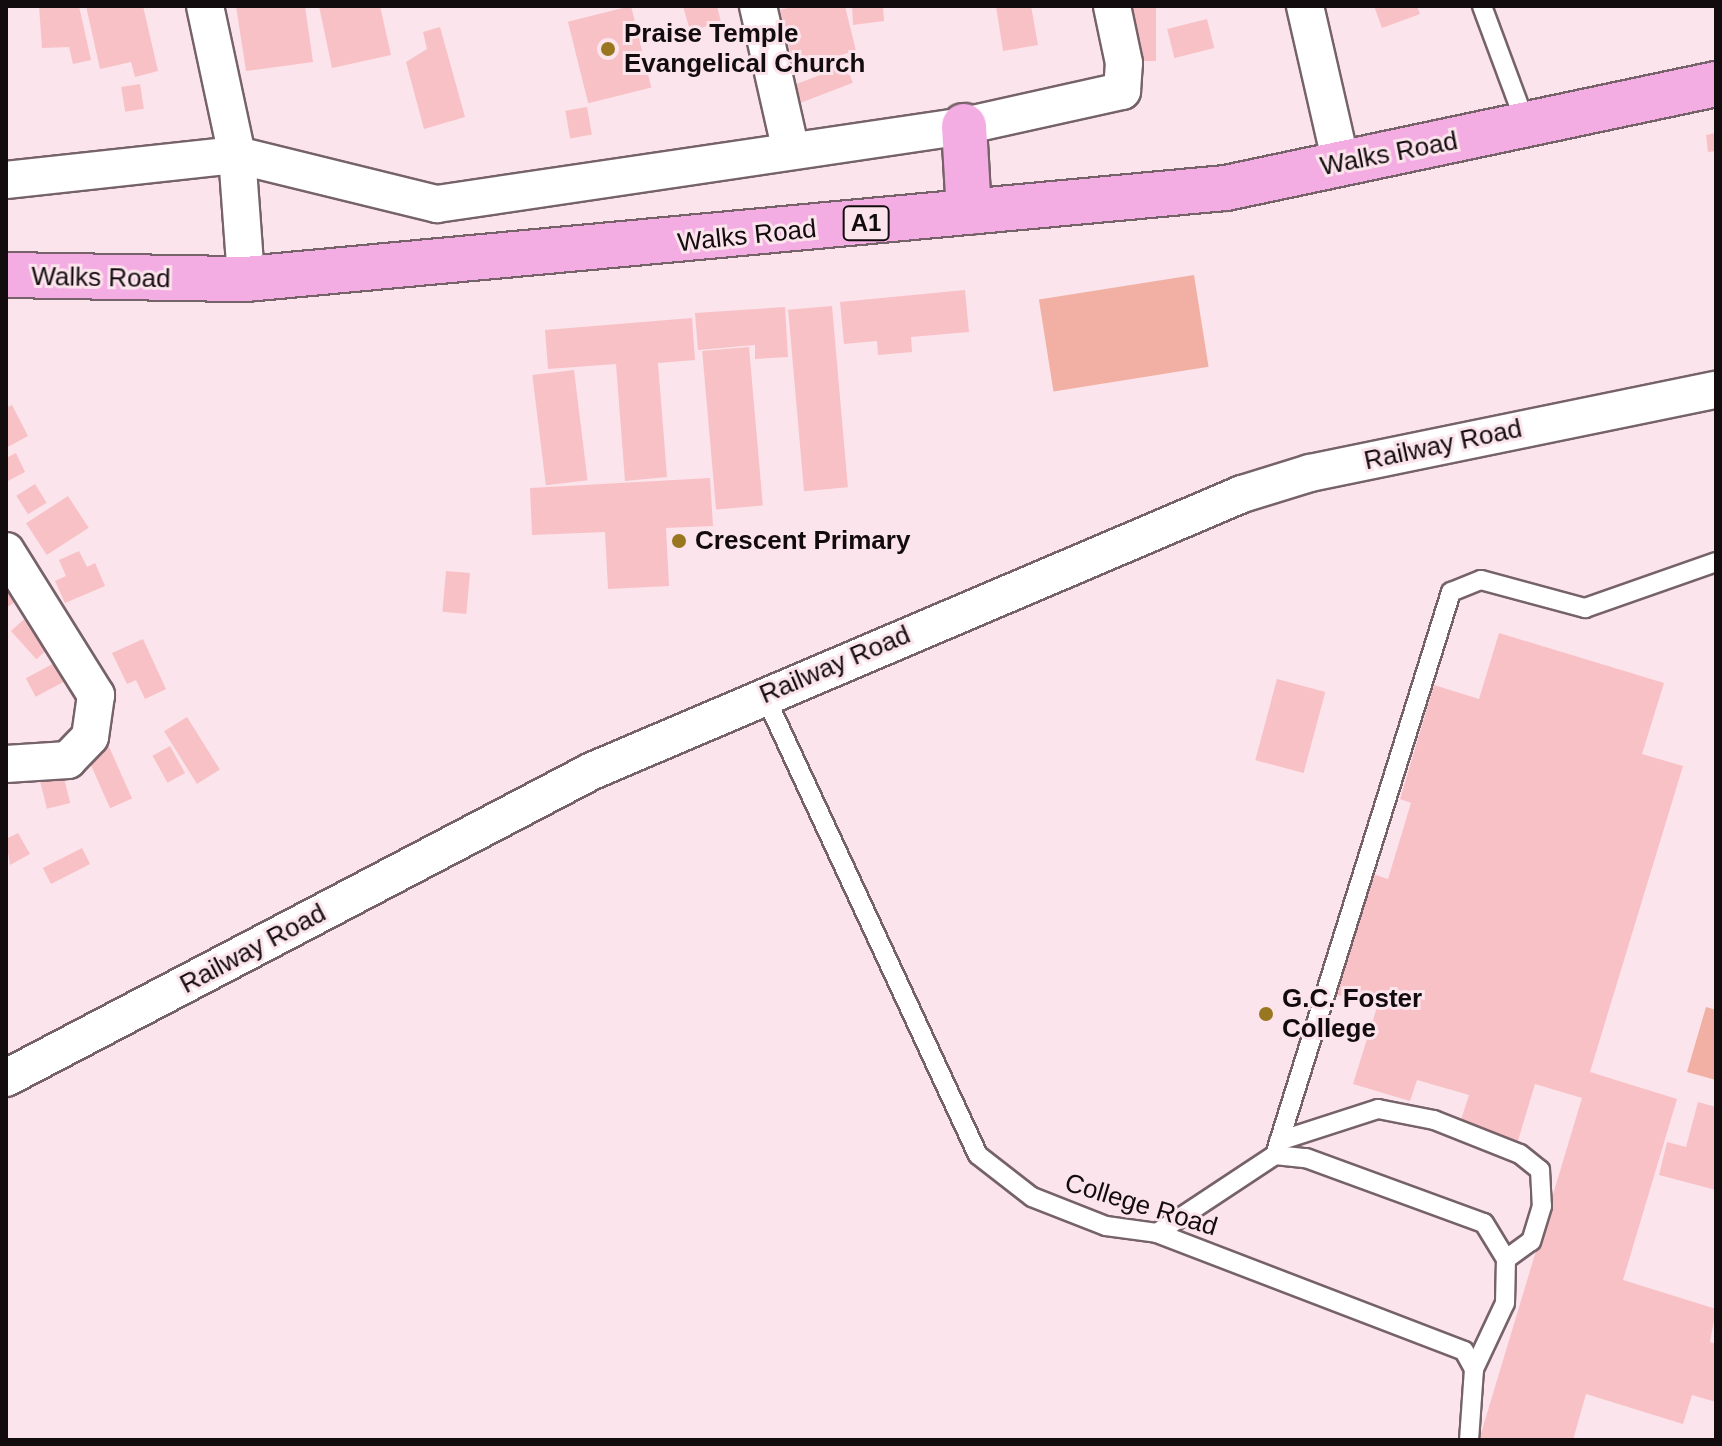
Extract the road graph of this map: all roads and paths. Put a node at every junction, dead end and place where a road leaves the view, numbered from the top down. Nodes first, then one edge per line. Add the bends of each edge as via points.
1 (205, 6) edge
2 (758, 6) edge
3 (1112, 6) edge
4 (1305, 6) edge
5 (1482, 6) edge
6 (1716, 84) edge
7 (964, 126) junction
8 (1527, 126) junction
9 (790, 147) junction
10 (237, 155) junction
11 (1341, 163) junction
12 (6, 180) edge
13 (969, 212) junction
14 (6, 275) edge
15 (246, 279) junction
16 (1716, 390) edge
17 (6, 551) edge
18 (1716, 562) edge
19 (764, 694) junction
20 (6, 764) edge
21 (6, 1078) edge
22 (1277, 1148) junction
23 (1157, 1233) junction
24 (1506, 1259) junction
25 (1474, 1369) junction
26 (1469, 1440) edge

1 - 10 street
2 - 9 street
3 - 7 street via 1124,63 1122,91
4 - 11 street
5 - 8 lane
6 - 8 main road, Walks Road / A1
7 - 9 street
7 - 13 main road
8 - 11 main road, Walks Road / A1
9 - 10 street via 437,204
10 - 12 street
10 - 15 street
11 - 13 main road, Walks Road / A1 via 1226,188
13 - 15 main road, Walks Road / A1
14 - 15 main road, Walks Road / A1
16 - 19 street, Railway Road via 1310,473 1242,494
17 - 20 street via 96,695 90,737 68,760
18 - 22 lane via 1585,608 1481,580 1451,592
19 - 21 street, Railway Road via 592,771
19 - 23 lane, College Road via 978,1155 1032,1197 1106,1226
22 - 23 lane
22 - 24 lane via 1484,1223
22 - 24 lane via 1378,1109 1434,1120 1520,1154 1540,1170 1542,1206 1531,1241
23 - 25 lane, College Road via 1448,1343
24 - 25 lane via 1505,1303
25 - 26 lane

